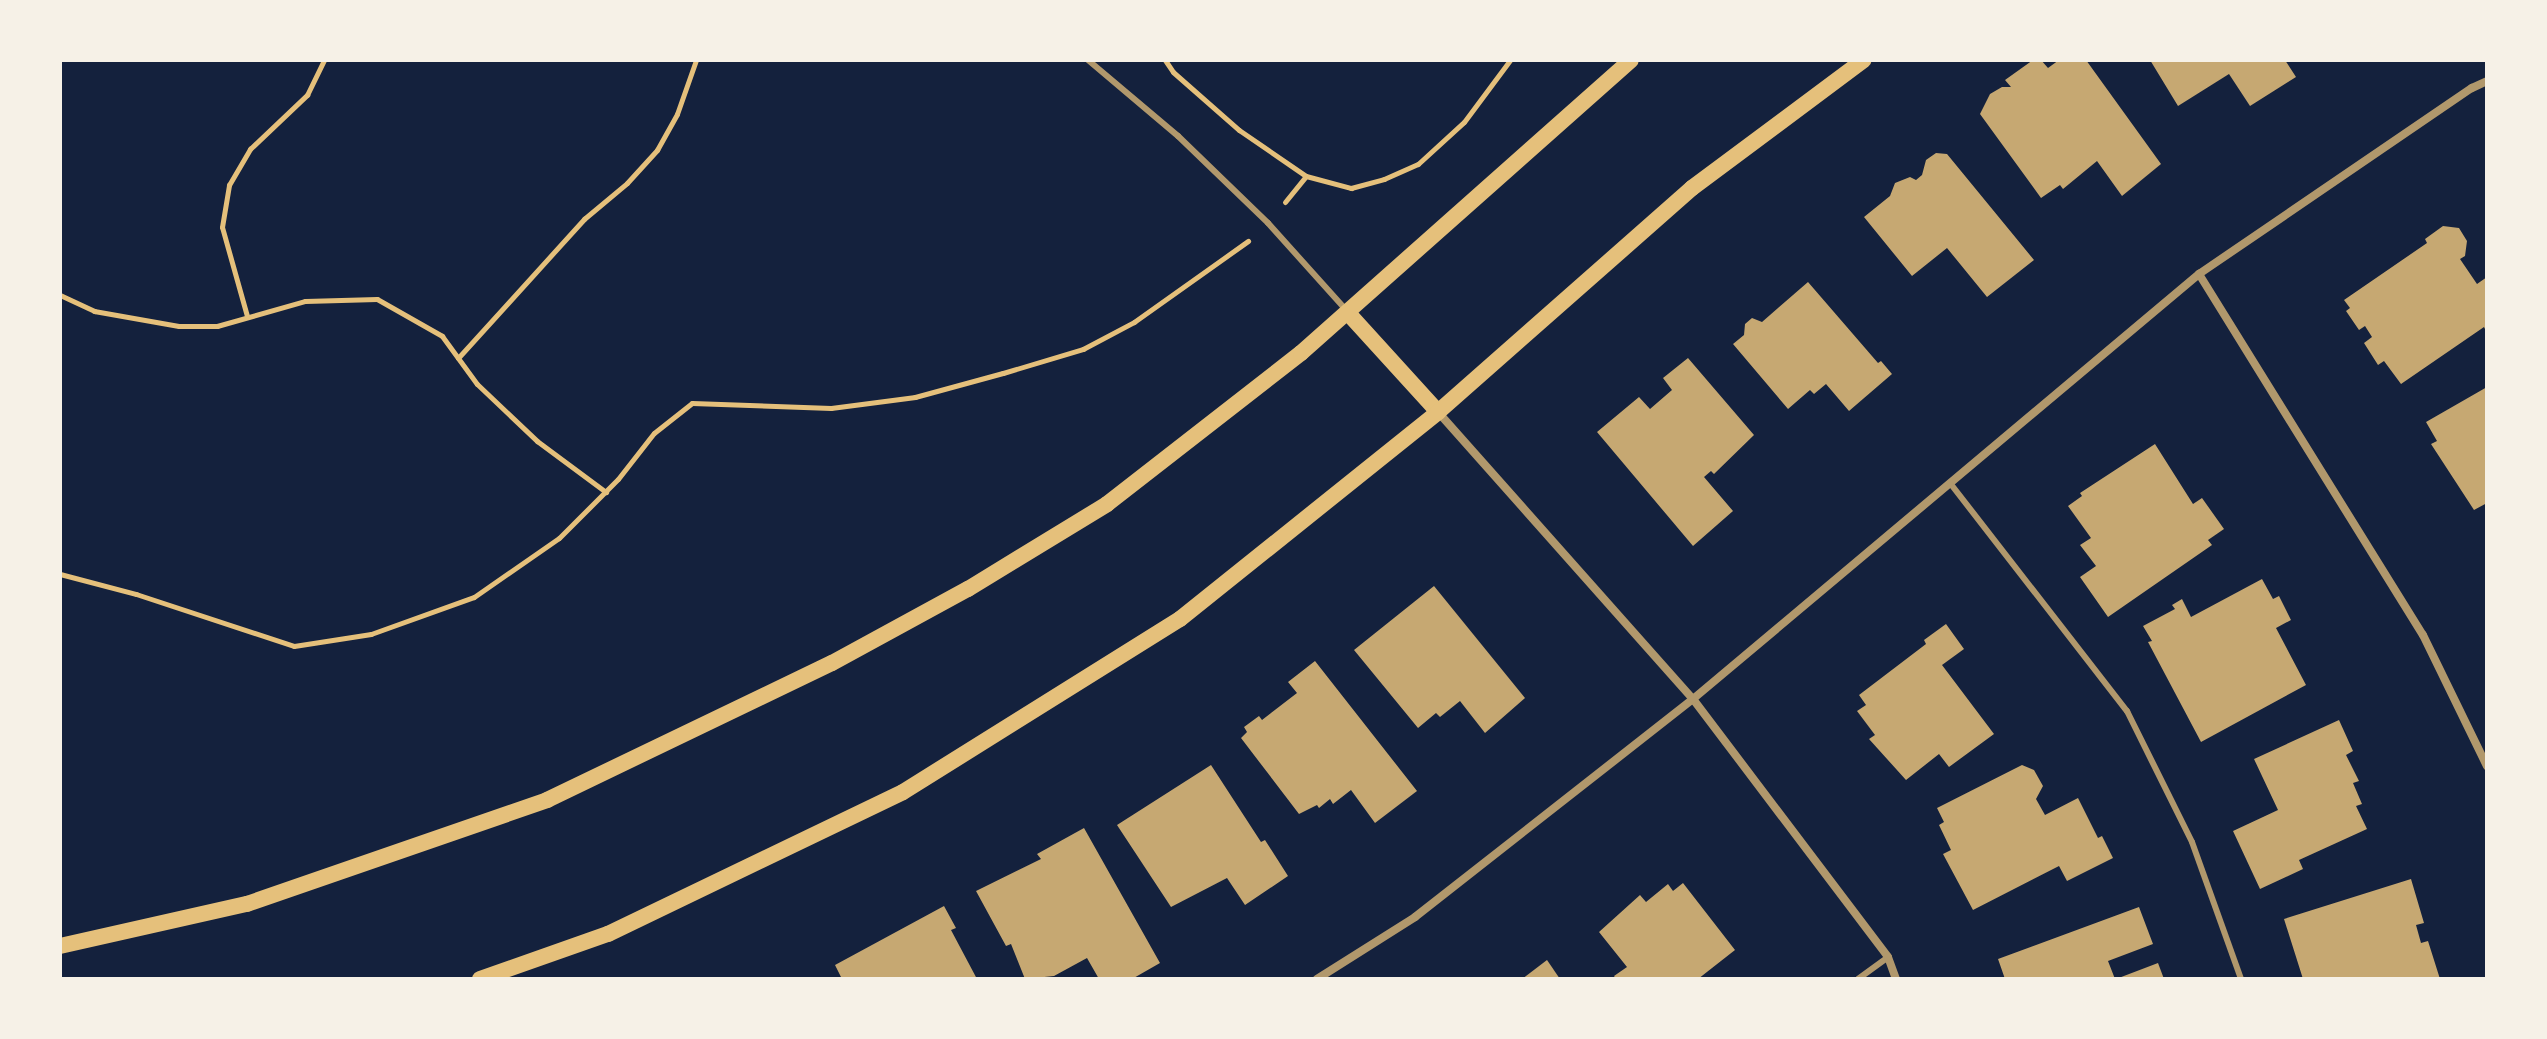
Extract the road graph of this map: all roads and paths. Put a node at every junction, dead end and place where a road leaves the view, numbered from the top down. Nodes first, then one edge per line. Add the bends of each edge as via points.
1 (324, 60) edge
2 (696, 60) edge
3 (1088, 60) edge
4 (1165, 60) edge
5 (1510, 60) edge
6 (1631, 60) edge
7 (1864, 60) edge
8 (2487, 82) edge
9 (1306, 176) junction
10 (1268, 223) junction
11 (2199, 274) junction
12 (60, 295) edge
13 (1348, 313) junction
14 (247, 316) junction
15 (458, 358) junction
16 (1438, 412) junction
17 (1950, 483) junction
18 (606, 492) junction
19 (60, 574) edge
20 (1693, 699) junction
21 (2487, 766) edge
22 (60, 946) edge
23 (1888, 957) junction
24 (480, 979) edge
25 (1317, 979) edge
26 (1858, 979) edge
27 (1896, 979) edge
28 (2241, 979) edge

1 - 14 path via 307,95 250,149 229,185 222,227
2 - 15 path via 677,114 657,150 584,219
3 - 10 lane via 1178,136
4 - 9 path via 1239,130
5 - 9 path via 1464,122 1418,164 1351,188
6 - 13 main road
7 - 16 main road via 1692,188
8 - 11 street
9 - 10 path
10 - 13 lane
10 - 18 path via 1184,289 1083,349 915,397 831,408 692,403 654,433
11 - 17 street
11 - 21 street via 2423,635
12 - 14 path via 94,311 179,326 217,326
13 - 16 main road
13 - 22 main road via 1107,504 968,589 832,663 547,800 247,904
14 - 15 path via 305,301 377,299 442,336
15 - 18 path via 477,384 537,441
16 - 20 street
16 - 24 main road via 1180,619 903,792 608,934
17 - 20 street
17 - 28 lane via 2127,711 2192,842
18 - 19 path via 559,538 474,597 371,634 294,646
20 - 23 street
20 - 25 street via 1415,917
23 - 26 lane
23 - 27 street

